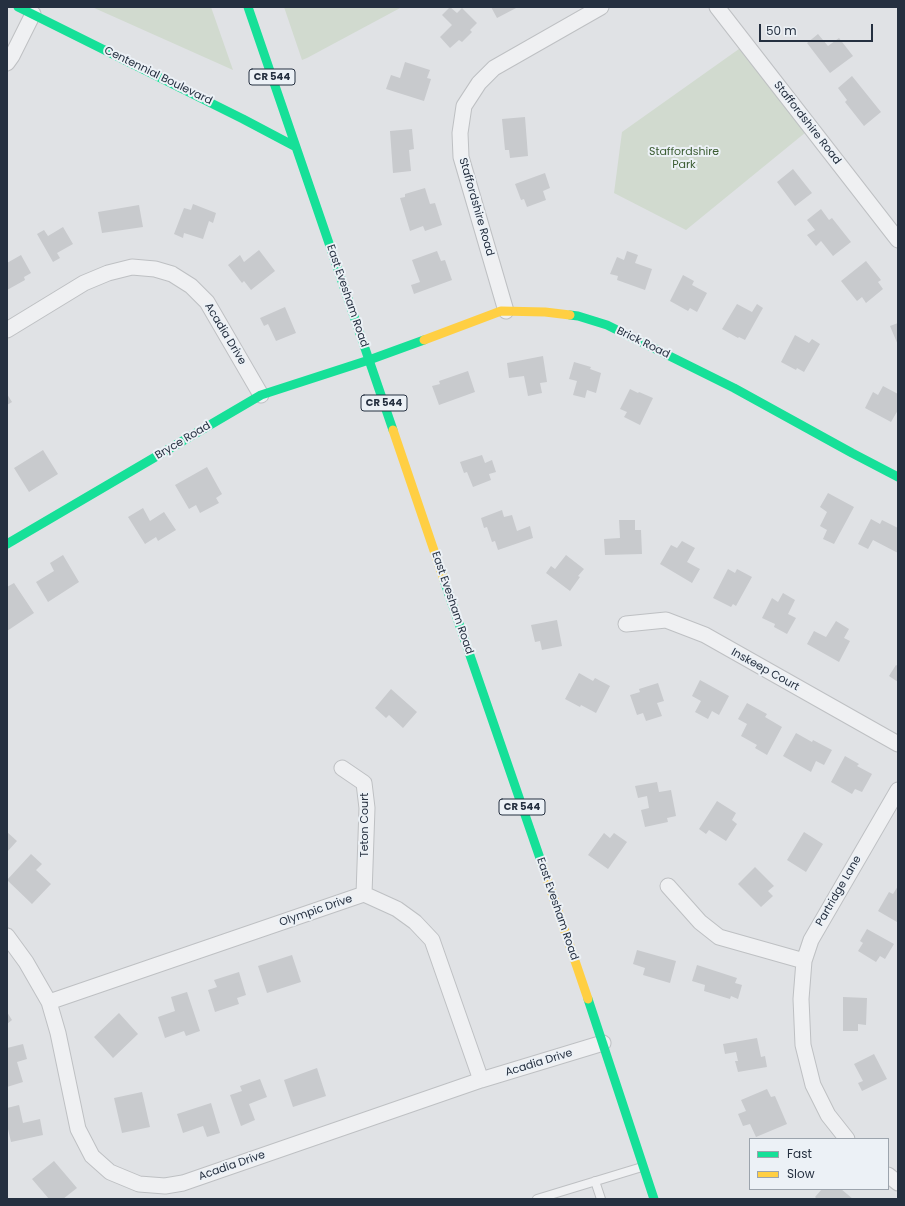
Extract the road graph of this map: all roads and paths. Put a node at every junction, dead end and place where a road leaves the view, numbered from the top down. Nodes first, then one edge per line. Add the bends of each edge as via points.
1 (18, 7) edge
2 (248, 7) edge
3 (601, 7) edge
4 (717, 7) edge
5 (32, 14) junction
6 (7, 63) edge
7 (296, 146) junction
8 (898, 240) edge
9 (506, 311) junction
10 (7, 330) edge
11 (369, 360) junction
12 (261, 394) junction
13 (898, 477) edge
14 (7, 544) edge
15 (626, 624) dead end
16 (898, 744) edge
17 (342, 768) dead end
18 (898, 790) edge
19 (668, 886) dead end
20 (364, 894) junction
21 (7, 936) edge
22 (804, 961) junction
23 (50, 1002) junction
24 (603, 1043) junction
25 (481, 1080) junction
26 (846, 1138) edge
27 (643, 1166) junction
28 (889, 1176) edge
29 (595, 1181) junction
30 (898, 1183) edge
31 (556, 1196) edge
32 (537, 1199) edge
33 (601, 1199) edge
34 (654, 1199) edge

1 - 5 main road, Centennial Boulevard
2 - 7 main road, East Evesham Road / CR 544
3 - 9 street, Staffordshire Road via 494,68 479,83 464,106 460,133 461,157
4 - 8 street, Staffordshire Road
5 - 6 street
5 - 7 main road, Centennial Boulevard
7 - 11 main road, East Evesham Road / CR 544
9 - 11 main road, Brick Road
9 - 13 main road, Brick Road via 578,316 607,325 734,388
10 - 12 street, Acadia Drive via 84,283 108,273 132,267 155,269 172,274 191,286 207,302
11 - 12 main road, Bryce Road
11 - 24 main road, East Evesham Road / CR 544
12 - 14 main road, Bryce Road
15 - 16 street, Inskeep Court via 666,620 705,635
17 - 20 street, Teton Court via 364,783 367,808
18 - 22 street, Partridge Lane via 811,940
19 - 22 street via 700,922 719,937
20 - 23 street, Olympic Drive
20 - 25 street, Olympic Drive via 397,909 415,922 432,940
21 - 23 street, Acadia Drive
22 - 26 street, Partridge Lane via 801,999 803,1045 813,1085 828,1115
23 - 25 street, Acadia Drive via 78,1129 92,1156 110,1172 139,1184 164,1186 183,1183
24 - 25 street, Acadia Drive
24 - 27 main road, East Evesham Road / CR 544
27 - 29 lane
27 - 34 main road, East Evesham Road / CR 544
28 - 30 street
29 - 31 lane
29 - 33 lane
31 - 32 lane

